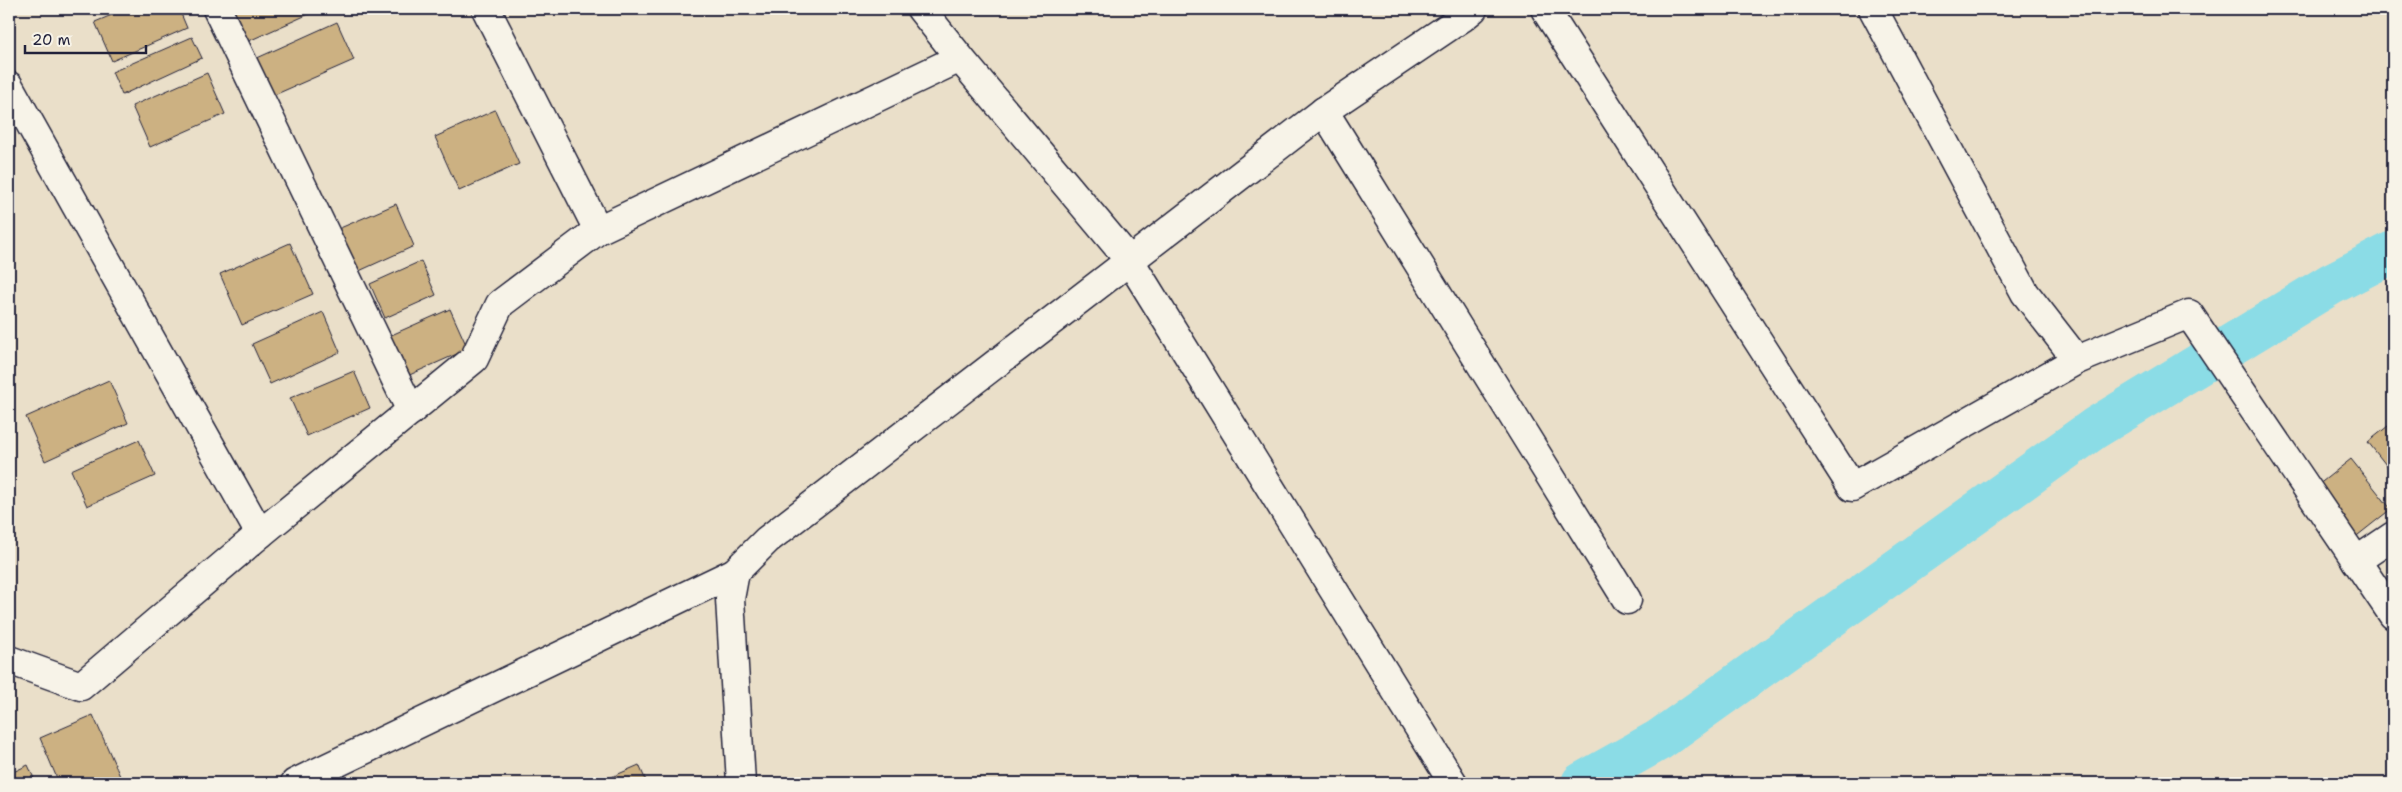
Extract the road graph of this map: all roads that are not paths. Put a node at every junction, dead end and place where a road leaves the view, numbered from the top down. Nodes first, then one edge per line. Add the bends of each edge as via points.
1 (217, 9) edge
2 (486, 9) edge
3 (921, 9) edge
4 (1473, 9) edge
5 (1545, 9) edge
6 (1872, 9) edge
7 (960, 58) junction
8 (9, 86) edge
9 (1324, 111) junction
10 (598, 230) junction
11 (1130, 261) junction
12 (2077, 360) junction
13 (411, 411) junction
14 (260, 534) junction
15 (2393, 536) edge
16 (2356, 562) junction
17 (736, 572) junction
18 (1628, 600) dead end
19 (2393, 615) edge
20 (9, 660) edge
21 (295, 783) edge
22 (741, 783) edge
23 (1453, 783) edge

1 - 13 street
2 - 10 street
3 - 7 street
4 - 9 street
5 - 12 street via 1852,487
6 - 12 street via 2025,293
7 - 10 street
7 - 11 street
8 - 14 street
9 - 11 street
9 - 18 street
10 - 13 street via 500,304 474,359
11 - 17 street via 767,540
11 - 23 street
12 - 16 street via 2189,314
13 - 14 street
14 - 20 street via 81,686
15 - 16 street
16 - 19 street
17 - 21 street
17 - 22 street via 730,599

